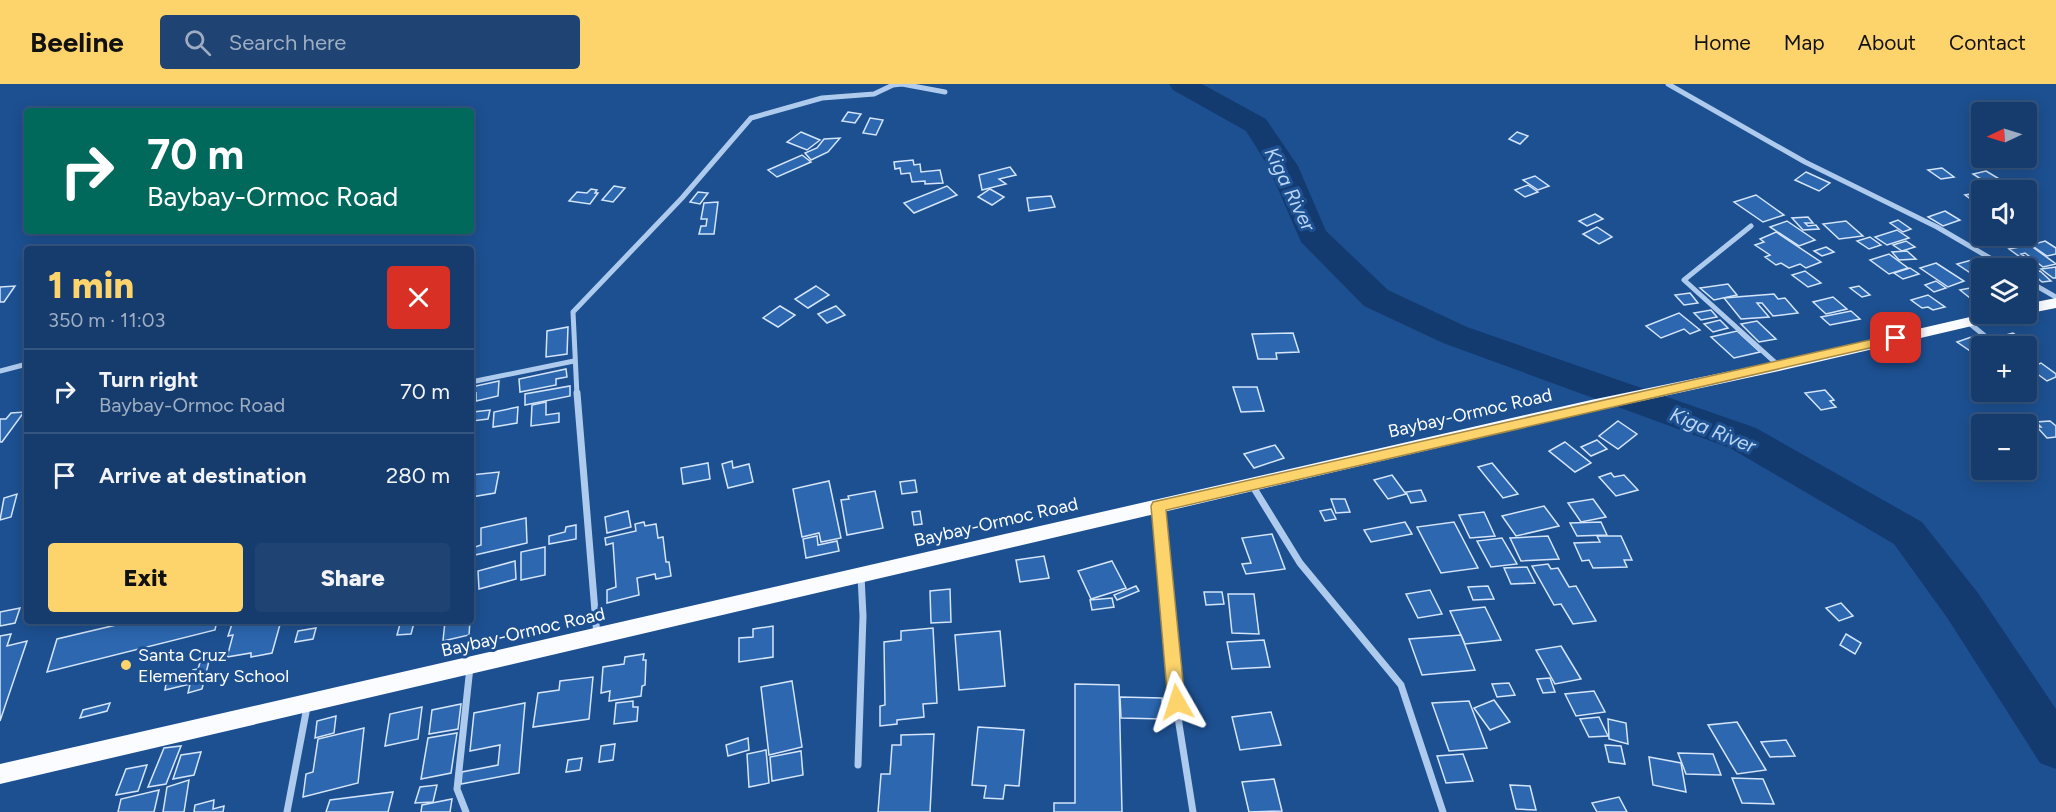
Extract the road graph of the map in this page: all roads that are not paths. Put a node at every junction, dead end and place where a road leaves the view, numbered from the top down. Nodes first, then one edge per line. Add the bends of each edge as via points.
1 (902, 84) edge
2 (1668, 84) edge
3 (945, 92) dead end
4 (1751, 226) dead end
5 (1990, 258) edge
6 (2037, 286) edge
7 (2056, 297) edge
8 (2056, 303) edge
9 (2037, 307) edge
10 (1971, 320) edge
11 (1966, 321) junction
12 (1985, 336) edge
13 (574, 361) junction
14 (24, 365) edge
15 (1779, 366) junction
16 (0, 371) edge
17 (474, 381) edge
18 (1252, 485) junction
19 (1158, 506) junction
20 (861, 575) junction
21 (597, 636) junction
22 (470, 666) junction
23 (308, 703) junction
24 (858, 765) dead end
25 (0, 774) edge
26 (287, 812) edge
27 (466, 812) edge
28 (1192, 812) edge
29 (1443, 812) edge

1 - 3 street
1 - 13 street via 874,94 822,98 751,118 682,198 573,312
2 - 5 street via 1805,162 1937,227
4 - 15 street via 1684,280
6 - 7 street
8 - 9 highway
10 - 11 highway, Baybay-Ormoc Road
11 - 12 street
11 - 15 highway, Baybay-Ormoc Road
13 - 17 street
13 - 21 street
14 - 16 street
15 - 18 highway, Baybay-Ormoc Road
18 - 19 highway, Baybay-Ormoc Road
18 - 29 street via 1300,563 1401,685
19 - 20 highway, Baybay-Ormoc Road
19 - 28 street via 1179,724
20 - 21 highway, Baybay-Ormoc Road
20 - 24 street
21 - 22 highway, Baybay-Ormoc Road
22 - 23 highway, Baybay-Ormoc Road
22 - 27 street via 457,789
23 - 25 highway, Baybay-Ormoc Road
23 - 26 street

